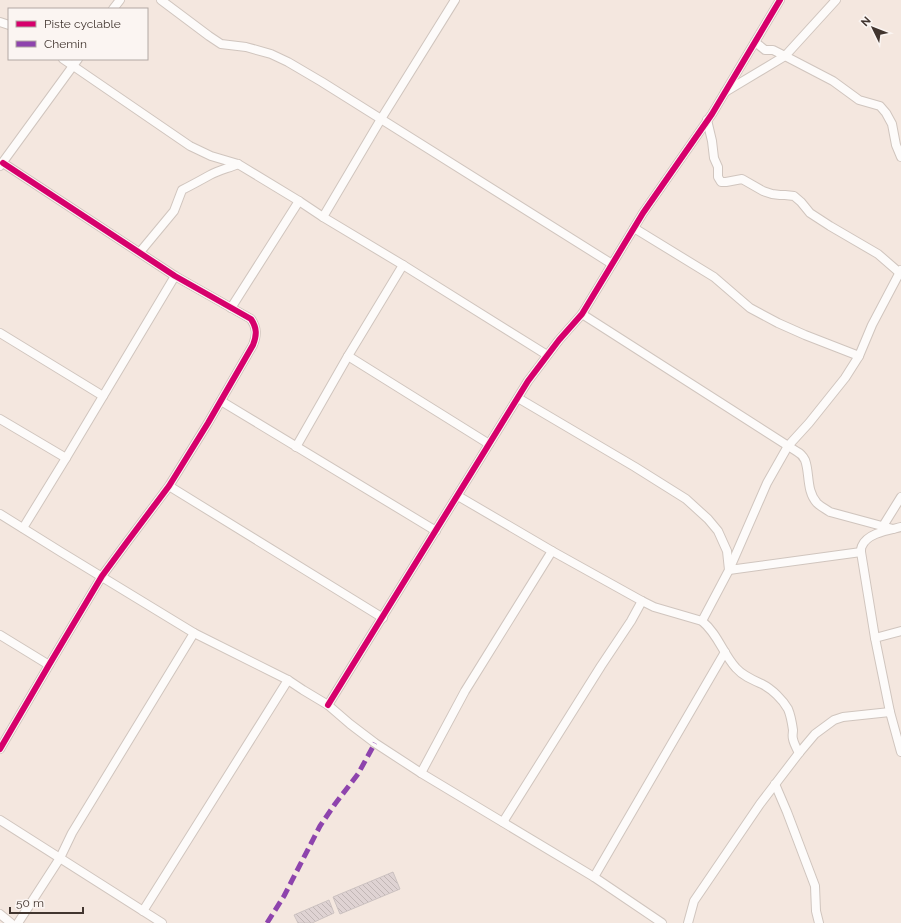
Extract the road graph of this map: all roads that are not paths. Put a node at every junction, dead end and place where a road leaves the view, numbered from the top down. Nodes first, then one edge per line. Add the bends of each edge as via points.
1 (120, 0) edge
2 (161, 0) edge
3 (455, 0) edge
4 (780, 0) edge
5 (833, 1) edge
6 (114, 8) edge
7 (755, 42) junction
8 (785, 56) junction
9 (66, 60) edge
10 (76, 63) edge
11 (724, 93) junction
12 (381, 119) junction
13 (707, 120) junction
14 (901, 157) edge
15 (238, 164) junction
16 (2, 165) edge
17 (299, 201) junction
18 (323, 217) junction
19 (634, 228) junction
20 (140, 252) junction
21 (612, 264) junction
22 (404, 265) junction
23 (900, 272) edge
24 (175, 276) junction
25 (231, 308) junction
26 (582, 314) junction
27 (0, 333) edge
28 (547, 355) junction
29 (348, 356) junction
30 (859, 356) junction
31 (103, 396) junction
32 (518, 398) junction
33 (221, 401) junction
34 (0, 419) edge
35 (489, 444) junction
36 (788, 446) junction
37 (296, 447) junction
38 (66, 458) junction
39 (169, 486) junction
40 (458, 496) junction
41 (901, 497) edge
42 (0, 514) edge
43 (883, 526) junction
44 (23, 528) junction
45 (897, 528) edge
46 (436, 531) junction
47 (552, 551) junction
48 (861, 552) junction
49 (729, 570) junction
50 (102, 576) junction
51 (642, 601) junction
52 (383, 618) junction
53 (702, 622) junction
54 (901, 631) edge
55 (194, 632) junction
56 (0, 635) edge
57 (875, 638) junction
58 (725, 652) junction
59 (49, 664) junction
60 (288, 680) junction
61 (328, 705) junction
62 (890, 712) junction
63 (899, 738) edge
64 (0, 749) edge
65 (901, 752) edge
66 (799, 753) junction
67 (421, 772) junction
68 (775, 784) junction
69 (0, 820) edge
70 (503, 822) junction
71 (60, 858) junction
72 (594, 877) junction
73 (143, 911) junction
74 (0, 914) edge
75 (11, 923) edge
76 (18, 923) edge
77 (162, 923) edge
78 (662, 923) edge
79 (688, 923) edge
80 (819, 923) edge

1 - 6 street
2 - 12 street via 221,44 255,49 288,62
3 - 12 street
4 - 7 street
5 - 8 street
7 - 8 street via 765,50 773,50
7 - 11 street
8 - 11 street
8 - 14 street via 832,81 859,100 880,106 892,124
9 - 10 street
10 - 15 street via 190,146
10 - 16 street
11 - 13 street
12 - 18 street
12 - 21 street
13 - 19 street
13 - 23 street via 721,182 742,179 772,194 794,196 810,213 878,254
15 - 17 street
15 - 20 street via 182,190 174,211
16 - 20 street
17 - 18 street
17 - 25 street
18 - 22 street
19 - 21 street
19 - 30 street via 714,277 750,308 805,336
20 - 24 street
21 - 26 street
22 - 28 street
22 - 29 street
23 - 30 street
24 - 25 street
24 - 31 street
25 - 33 street via 250,319 254,324 256,338
26 - 28 street
26 - 36 street
27 - 31 street
28 - 32 street
29 - 35 street
29 - 37 street
30 - 36 street via 830,398
31 - 38 street
32 - 35 street
32 - 49 street via 686,499 718,531 727,551
33 - 37 street
33 - 39 street
34 - 38 street
35 - 40 street
36 - 43 street via 804,459 811,493 822,508
36 - 49 street via 767,483
37 - 46 street
38 - 44 street
39 - 50 street
39 - 52 street
40 - 46 street
40 - 47 street
41 - 43 street
42 - 44 street
43 - 45 street
44 - 50 street
45 - 48 street via 874,534 861,546
46 - 52 street
47 - 51 street
47 - 67 street via 465,691
48 - 49 street
48 - 57 street
49 - 53 street
50 - 55 street
50 - 59 street
51 - 53 street
51 - 70 street
52 - 61 street
53 - 58 street via 709,626
54 - 57 street
55 - 60 street
55 - 71 street via 72,833
56 - 59 street
57 - 62 street
58 - 66 street via 740,672 764,685 783,702 790,715 793,740
58 - 72 street
59 - 64 street
60 - 61 street
60 - 73 street
61 - 67 street via 375,743
62 - 63 street
62 - 66 street via 834,720 815,734
63 - 65 street
66 - 68 street
67 - 70 street
68 - 79 street via 694,901
68 - 80 street via 815,886
69 - 71 street
70 - 72 street
71 - 73 street
71 - 76 street
72 - 78 street
73 - 77 street
74 - 75 street

